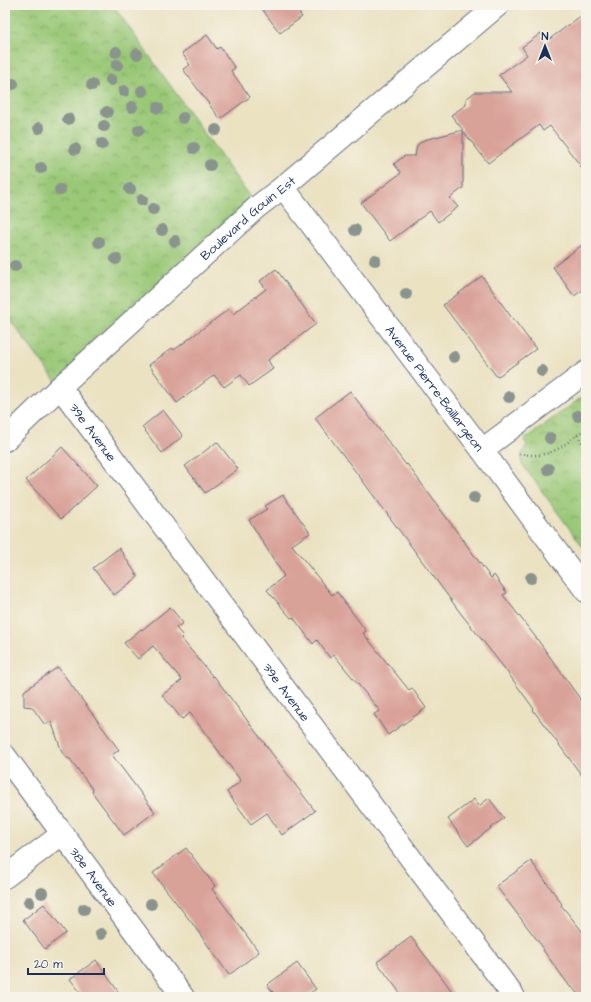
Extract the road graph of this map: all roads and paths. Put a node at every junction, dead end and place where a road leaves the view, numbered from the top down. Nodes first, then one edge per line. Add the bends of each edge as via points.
1 (498, 5) edge
2 (283, 187) junction
3 (586, 372) edge
4 (60, 387) junction
5 (586, 428) edge
6 (577, 435) junction
7 (5, 440) edge
8 (586, 448) edge
9 (482, 450) junction
10 (586, 591) edge
11 (5, 756) edge
12 (62, 834) junction
13 (5, 877) edge
14 (183, 997) edge
15 (514, 997) edge

1 - 2 street, Boulevard Gouin Est
2 - 4 street, Boulevard Gouin Est via 257,207
2 - 9 street, Avenue Pierre-Baillargeon
3 - 9 street
4 - 7 street, Boulevard Gouin Est
4 - 15 street, 39e Avenue
5 - 6 path
6 - 8 path
6 - 9 path via 548,454 535,456
9 - 10 street, Avenue Pierre-Baillargeon
11 - 12 street, 38e Avenue
12 - 13 street
12 - 14 street, 38e Avenue

